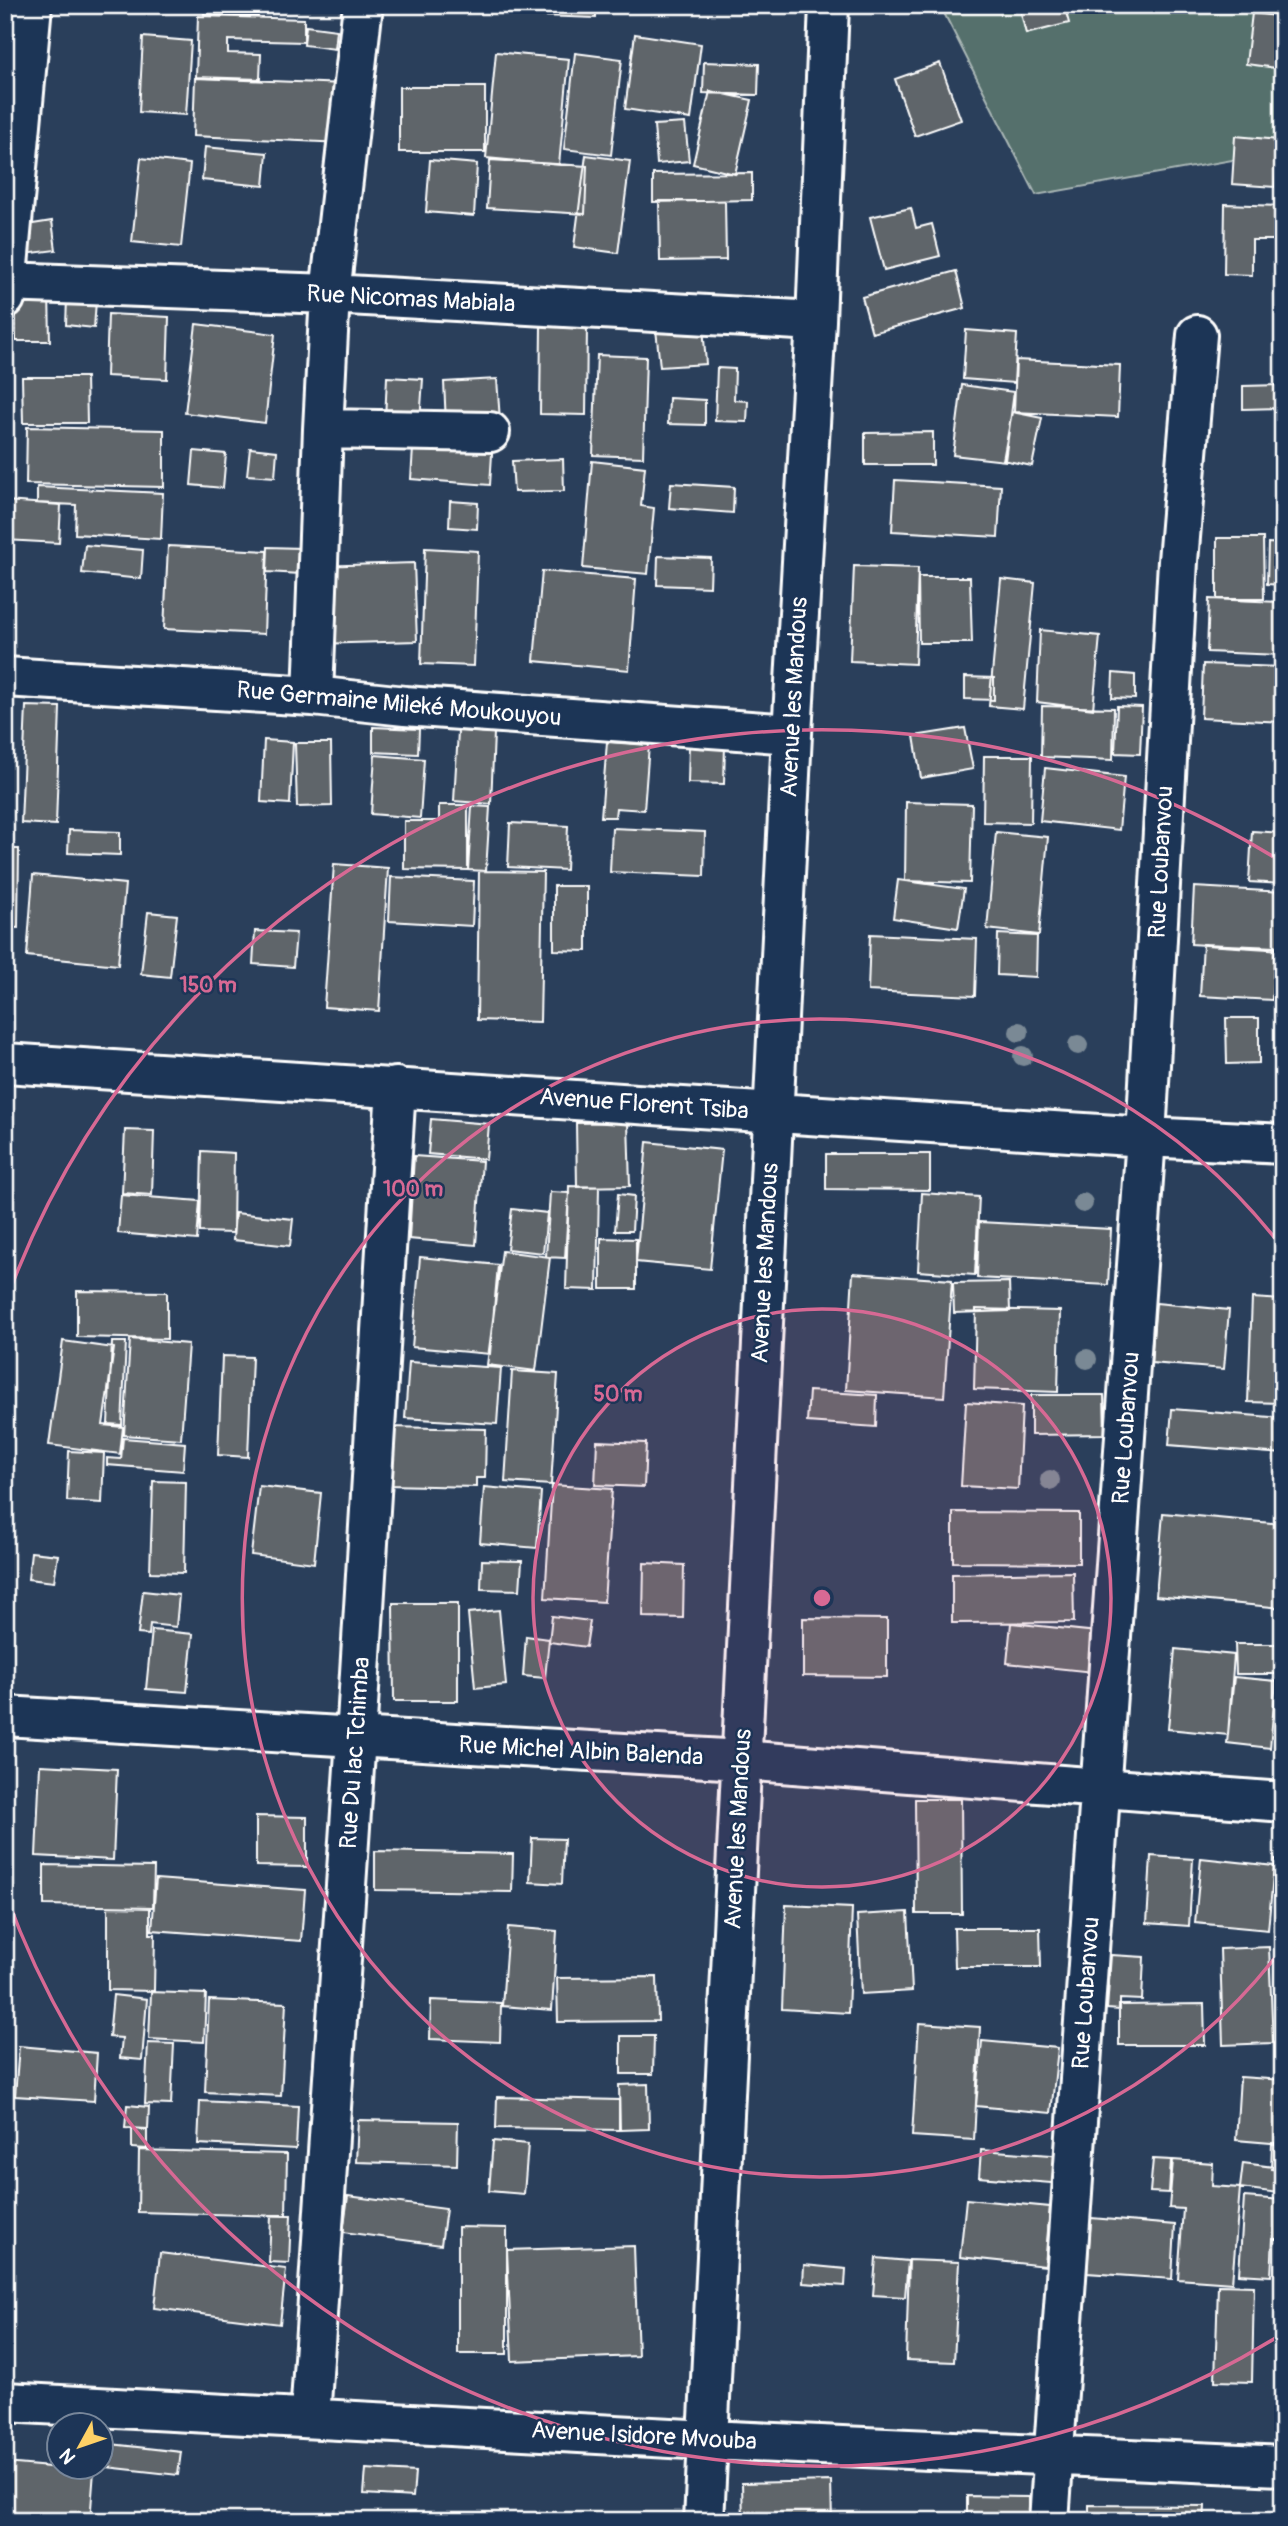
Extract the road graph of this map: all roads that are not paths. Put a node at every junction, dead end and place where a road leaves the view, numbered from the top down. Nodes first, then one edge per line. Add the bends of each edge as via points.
1 (32, 5) edge
2 (363, 5) edge
3 (829, 5) edge
4 (6, 282) edge
5 (330, 294) junction
6 (5, 298) edge
7 (816, 321) junction
8 (1197, 335) dead end
9 (323, 429) junction
10 (490, 432) dead end
11 (5, 677) edge
12 (313, 695) junction
13 (792, 734) junction
14 (5, 1063) edge
15 (396, 1087) junction
16 (772, 1113) junction
17 (1146, 1137) junction
18 (1283, 1144) edge
19 (5, 1716) edge
20 (356, 1738) junction
21 (741, 1760) junction
22 (1101, 1789) junction
23 (1283, 1802) edge
24 (5, 2402) edge
25 (310, 2418) junction
26 (708, 2440) junction
27 (1052, 2455) junction
28 (1283, 2466) edge
29 (704, 2521) edge
30 (1049, 2521) edge

1 - 4 street
2 - 5 street
3 - 7 street, Avenue les Mandous
4 - 5 street, Rue Nicomas Mabiala
4 - 6 street
5 - 7 street, Rue Nicomas Mabiala
5 - 9 street
7 - 13 street, Avenue les Mandous
8 - 17 street, Rue Loubanvou via 1177,575
9 - 10 street
9 - 12 street
11 - 12 street, Rue Germaine Mileké Moukouyou
12 - 13 street, Rue Germaine Mileké Moukouyou
13 - 16 street, Avenue les Mandous
14 - 15 street, Avenue Florent Tsiba
15 - 16 street, Avenue Florent Tsiba
15 - 20 street, Rue Du lac Tchimba
16 - 17 street, Avenue Florent Tsiba
16 - 21 street, Avenue les Mandous
17 - 18 street, Avenue Florent Tsiba
17 - 22 street, Rue Loubanvou
19 - 20 street, Rue Michel Albin Balenda
20 - 21 street, Rue Michel Albin Balenda
20 - 25 street, Rue Du lac Tchimba
21 - 22 street, Rue Michel Albin Balenda
21 - 26 street, Avenue les Mandous
22 - 23 street, Rue Michel Albin Balenda
22 - 27 street, Rue Loubanvou
24 - 25 street, Avenue Isidore Mvouba
25 - 26 street, Avenue Isidore Mvouba
26 - 27 street, Avenue Isidore Mvouba
26 - 29 street, Avenue les Mandous
27 - 28 street, Avenue Isidore Mvouba
27 - 30 street, Rue Loubanvou

